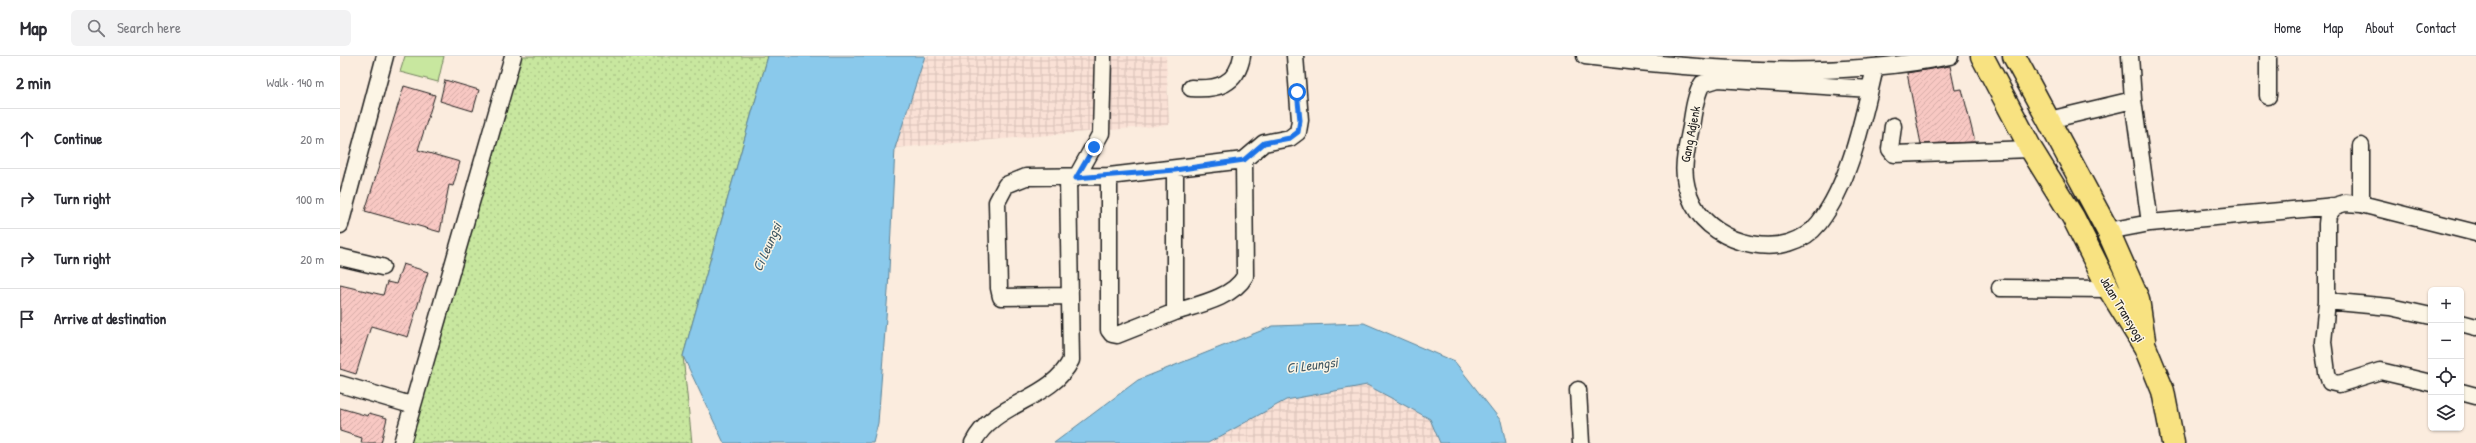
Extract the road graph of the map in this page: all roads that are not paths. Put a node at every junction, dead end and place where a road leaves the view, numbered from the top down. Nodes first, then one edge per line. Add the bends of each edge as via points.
1 (385, 56) edge
2 (513, 56) edge
3 (1103, 56) edge
4 (1242, 56) edge
5 (1295, 56) edge
6 (1585, 56) edge
7 (1950, 56) edge
8 (1982, 56) edge
9 (2014, 56) edge
10 (2130, 56) edge
11 (2268, 56) edge
12 (1875, 68) junction
13 (1191, 88) dead end
14 (1870, 88) junction
15 (2268, 96) dead end
16 (2133, 100) junction
17 (2049, 120) junction
18 (1893, 126) dead end
19 (2361, 146) dead end
20 (2031, 149) junction
21 (1244, 160) junction
22 (1175, 170) junction
23 (1109, 176) junction
24 (1072, 178) junction
25 (2361, 204) junction
26 (2335, 206) junction
27 (2150, 223) junction
28 (340, 225) edge
29 (2108, 231) junction
30 (2476, 232) edge
31 (340, 257) edge
32 (382, 267) dead end
33 (2000, 288) dead end
34 (2109, 289) junction
35 (1070, 296) junction
36 (2327, 301) junction
37 (1175, 312) junction
38 (2428, 315) edge
39 (2464, 324) edge
40 (2476, 327) edge
41 (2145, 347) junction
42 (2428, 382) edge
43 (340, 384) edge
44 (1578, 390) dead end
45 (2464, 393) edge
46 (2476, 396) edge
47 (411, 405) junction
48 (402, 443) edge
49 (974, 443) edge
50 (1581, 443) edge
51 (2173, 443) edge

1 - 28 street
2 - 47 street
3 - 24 street via 1101,133
4 - 13 street via 1236,73 1221,87
5 - 21 street via 1300,120 1298,132 1290,138 1264,143
6 - 12 street via 1724,68
7 - 12 street
8 - 20 highway, Jalan Transyogi
9 - 17 highway, Jalan Transyogi
10 - 16 street
11 - 15 street
12 - 14 street, Gang Adjenk
14 - 14 street, Gang Adjenk via 1860,130 1844,178 1819,224 1807,235 1797,241 1770,245 1741,242 1718,231 1700,215 1693,204 1683,168 1702,84 1718,79
16 - 17 street
16 - 27 street
17 - 29 highway, Jalan Transyogi
18 - 20 street via 1890,149 1894,154
19 - 25 street
20 - 34 highway, Jalan Transyogi via 2073,217
21 - 22 street
21 - 37 street via 1245,276 1226,293
22 - 23 street
22 - 37 street
23 - 24 street
23 - 37 street via 1109,330 1117,336
24 - 35 street
24 - 35 street via 1026,177 1011,181 999,194 997,210 1001,296
25 - 26 street via 2345,203
25 - 30 street
26 - 27 street
26 - 36 street via 2328,215 2326,224
27 - 29 street
29 - 41 highway, Jalan Transyogi via 2138,299
31 - 32 street
33 - 34 street
34 - 41 highway, Jalan Transyogi
35 - 49 street via 1071,360 1066,370 1035,396 1013,405 997,416
36 - 38 street via 2390,306
36 - 42 street via 2323,342 2326,373 2330,382 2339,384 2380,371
39 - 40 street
41 - 51 highway via 2163,391
43 - 47 street
44 - 50 street
45 - 46 street
47 - 48 street

